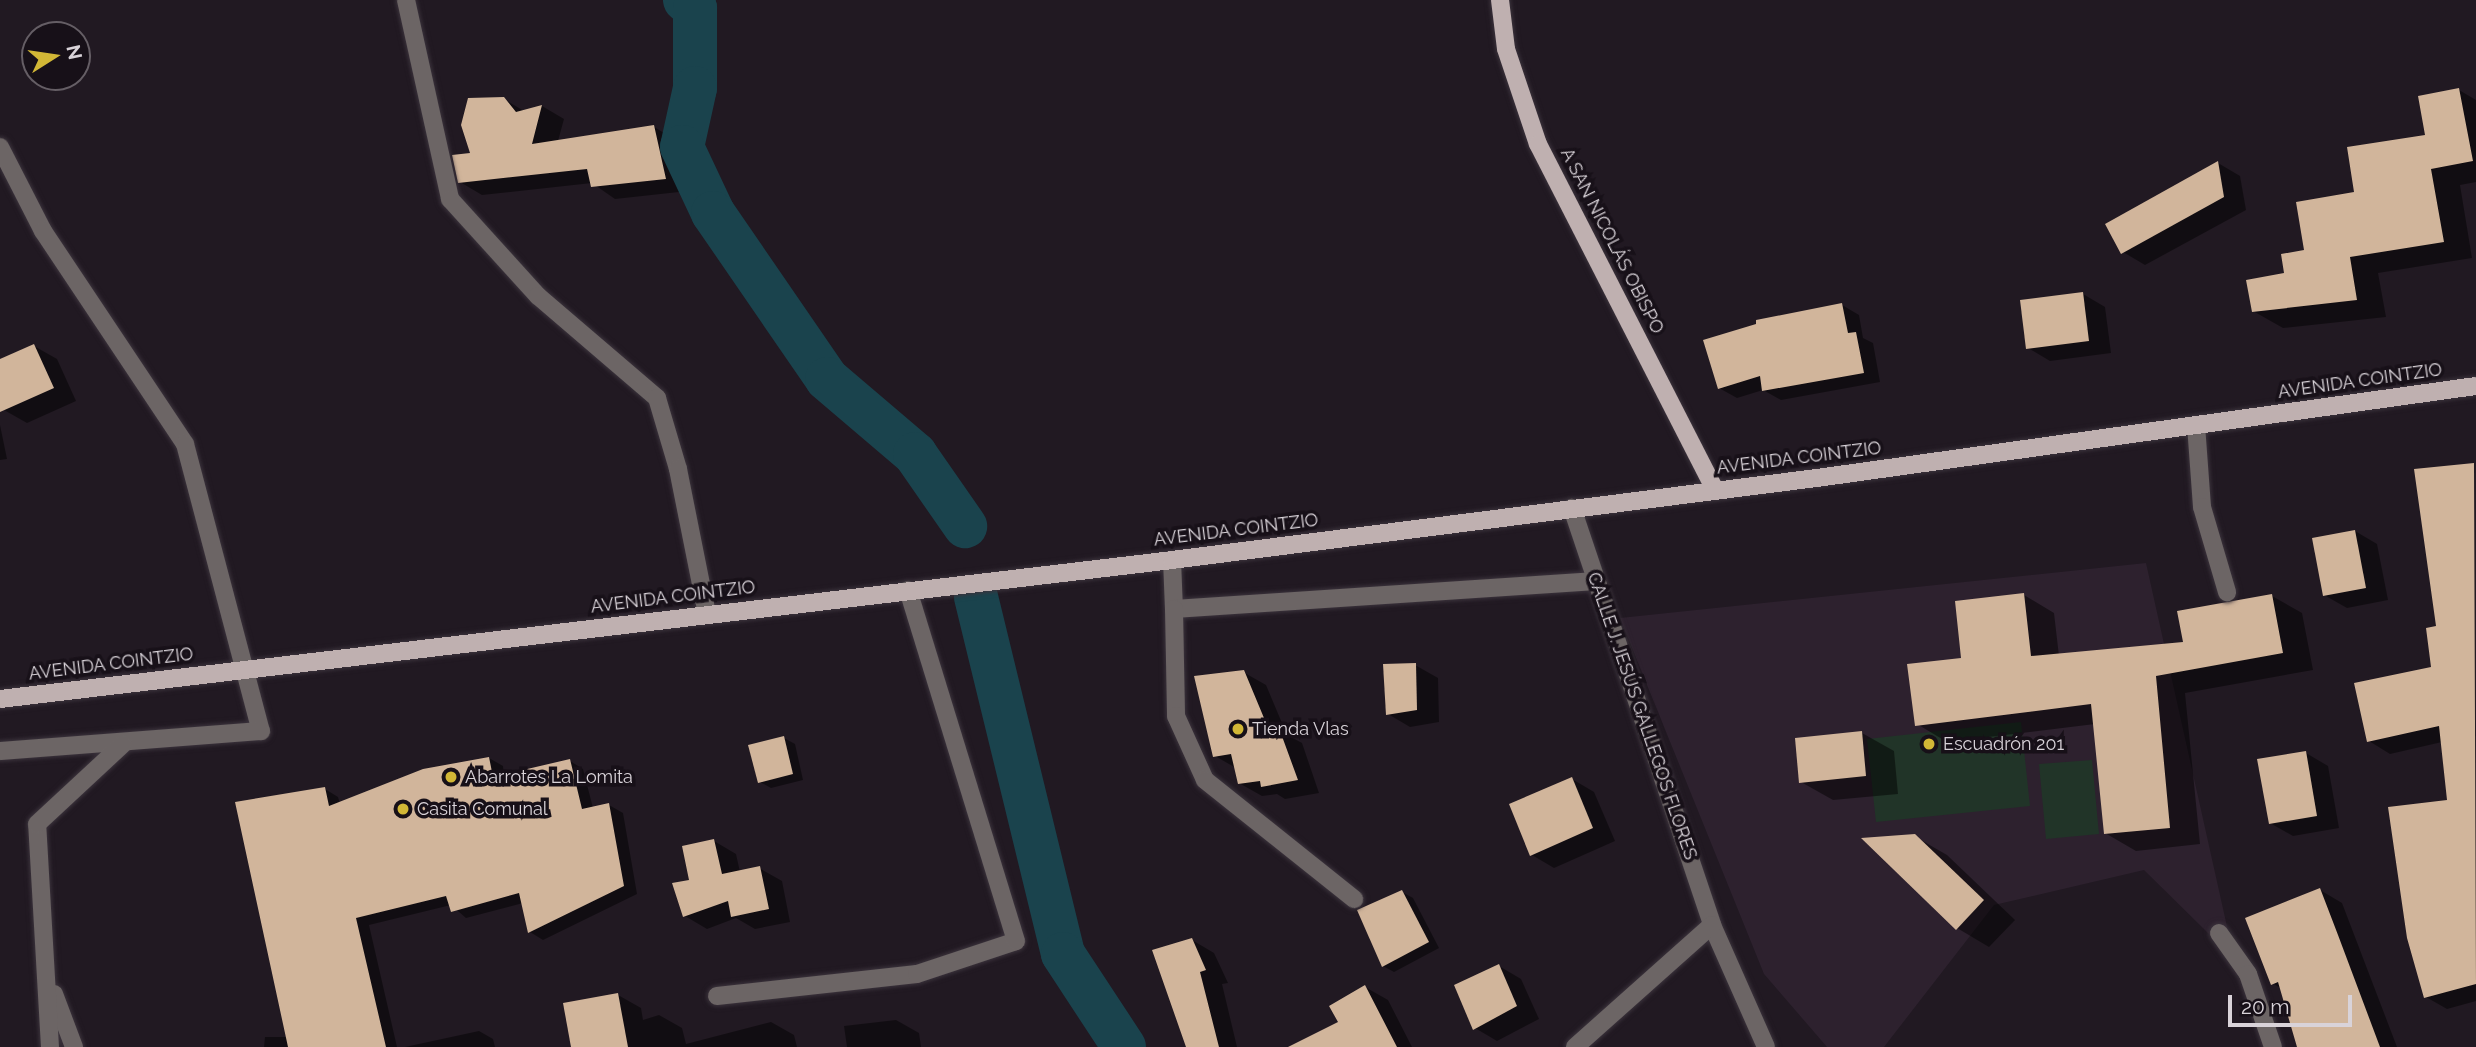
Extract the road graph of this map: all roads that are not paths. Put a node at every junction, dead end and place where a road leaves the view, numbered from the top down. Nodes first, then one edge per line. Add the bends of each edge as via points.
1 (405, 0) edge
2 (1500, 0) edge
3 (0, 147) edge
4 (2476, 386) edge
5 (2196, 425) junction
6 (1715, 490) junction
7 (1572, 508) junction
8 (1172, 559) junction
9 (1596, 581) junction
10 (908, 590) junction
11 (2227, 592) dead end
12 (1174, 609) junction
13 (707, 614) junction
14 (246, 669) junction
15 (0, 699) edge
16 (123, 744) junction
17 (0, 751) edge
18 (1354, 899) dead end
19 (1712, 925) junction
20 (2219, 933) dead end
21 (49, 981) junction
22 (717, 996) dead end
23 (50, 1047) edge
24 (75, 1047) edge
25 (1575, 1047) edge
26 (1766, 1047) edge
27 (2273, 1047) edge

1 - 13 street via 450,199 538,296 657,398 678,469
2 - 6 main road, A SAN NICOLÁS OBISPO via 1507,49 1538,144
3 - 14 street via 43,231 185,444
4 - 5 main road, AVENIDA COINTZIO
5 - 6 main road, AVENIDA COINTZIO
5 - 11 street via 2202,507
6 - 7 main road, AVENIDA COINTZIO
7 - 8 main road, AVENIDA COINTZIO
7 - 9 street, CALLE J. JESÚS GALLEGOS FLORES
8 - 10 main road, AVENIDA COINTZIO
8 - 12 street
9 - 12 street
9 - 19 street, CALLE J. JESÚS GALLEGOS FLORES
10 - 13 main road, AVENIDA COINTZIO
10 - 22 street via 1016,941 916,974
12 - 18 street via 1176,716 1205,780
13 - 14 main road, AVENIDA COINTZIO
14 - 15 main road, AVENIDA COINTZIO
14 - 16 street via 261,731
16 - 17 street
16 - 21 street via 37,824
19 - 25 street
19 - 26 street, CALLE J. JESÚS GALLEGOS FLORES
20 - 27 street via 2248,974
21 - 23 street
21 - 24 street

